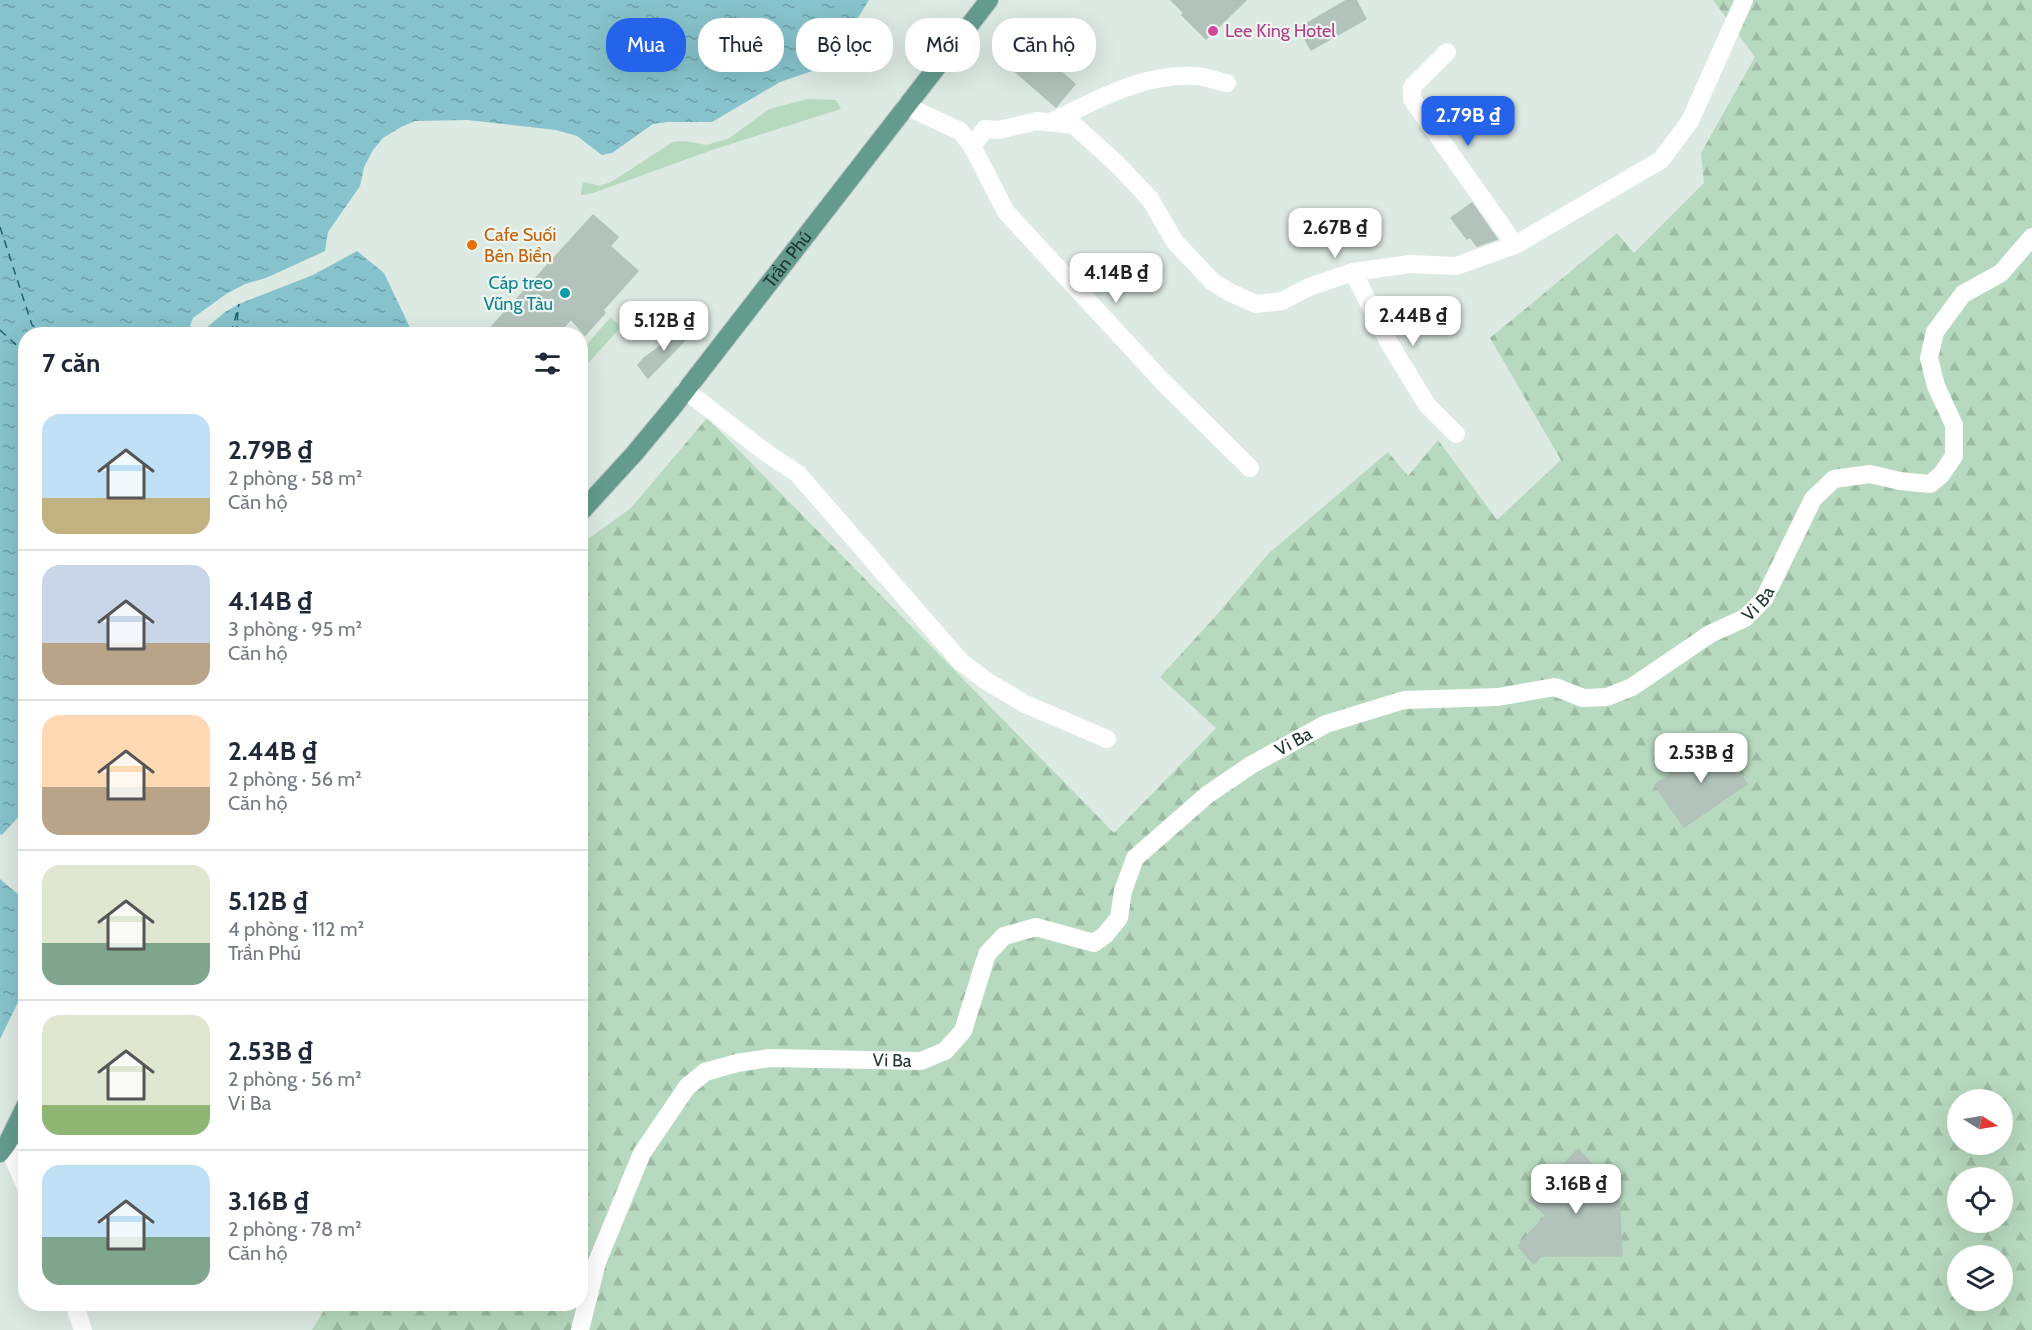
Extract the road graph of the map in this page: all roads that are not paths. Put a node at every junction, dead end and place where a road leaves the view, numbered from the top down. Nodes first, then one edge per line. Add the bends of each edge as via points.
1 (989, 0) edge
2 (1744, 0) edge
3 (1448, 52) dead end
4 (1227, 83) dead end
5 (906, 106) junction
6 (1051, 122) junction
7 (972, 146) junction
8 (2032, 237) edge
9 (1515, 245) junction
10 (1353, 272) junction
11 (685, 390) junction
12 (1456, 434) dead end
13 (1250, 468) dead end
14 (588, 504) edge
15 (1107, 739) dead end
16 (18, 1120) edge
17 (3, 1148) edge
18 (18, 1173) edge
19 (588, 1298) edge
20 (76, 1311) edge
21 (585, 1311) edge
22 (83, 1330) edge
23 (580, 1330) edge

1 - 5 main road, Trần Phú
2 - 9 street via 1690,121 1661,160
3 - 9 street via 1412,87 1412,99
4 - 6 street via 1197,76 1159,76 1110,93
5 - 7 street via 960,131
5 - 11 main road, Trần Phú
6 - 7 street via 986,129
6 - 10 street via 1074,125 1118,165 1150,199 1175,242 1213,282 1229,292 1256,304 1282,301
7 - 13 street via 1006,212 1163,382
8 - 19 street, Vi Ba via 2001,273 1963,294 1935,332 1929,358 1936,386 1954,425 1954,456 1930,484 1870,474 1834,479 1813,499 1764,599 1744,618 1710,634 1632,687 1607,697 1591,698 1555,687 1498,697 1404,700 1326,724 1251,765 1207,795 1135,858 1123,891 1119,918 1094,944 1036,927 1004,936 987,954 963,1031 945,1051 921,1061 770,1058 705,1072 687,1087 642,1153 597,1262
9 - 10 street via 1456,266 1410,264
10 - 12 street via 1427,405
11 - 14 main road, Trần Phú
11 - 15 street via 798,474 961,662 1025,704
16 - 17 main road
17 - 18 street
20 - 22 street
21 - 23 street, Vi Ba

